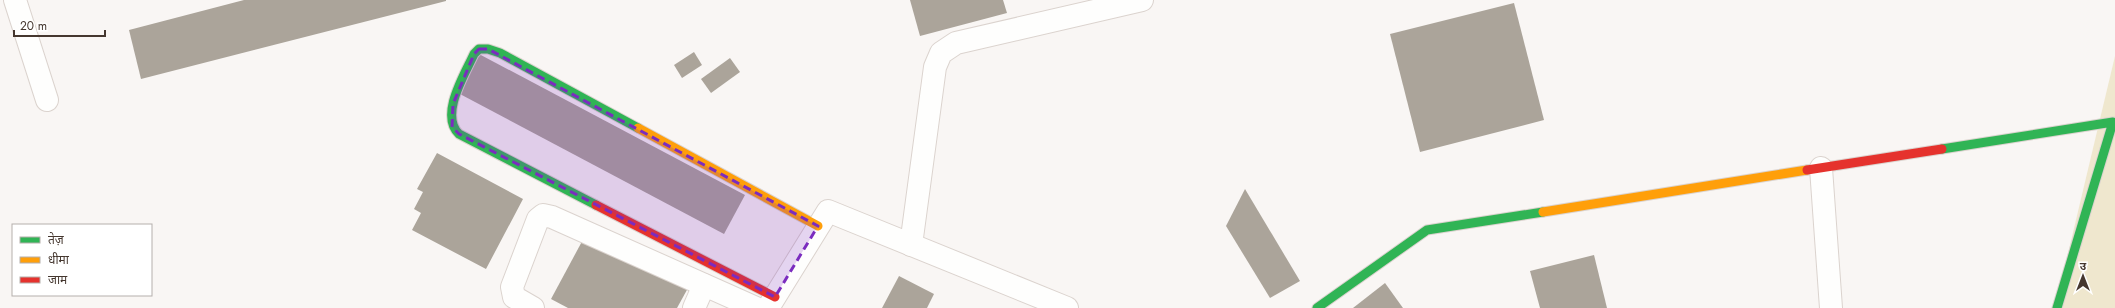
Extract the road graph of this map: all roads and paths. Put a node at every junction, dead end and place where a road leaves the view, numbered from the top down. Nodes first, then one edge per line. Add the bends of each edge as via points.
1 (15, 0) edge
2 (1142, 0) edge
3 (47, 100) dead end
4 (1821, 168) junction
5 (818, 226) junction
6 (911, 244) junction
7 (704, 285) junction
8 (771, 302) edge
9 (533, 308) edge
10 (694, 308) edge
11 (756, 308) edge
12 (1067, 308) edge
13 (1317, 308) edge
14 (1831, 308) edge
15 (2057, 308) edge

1 - 3 street
2 - 6 street via 956,43 941,53 932,82
4 - 13 street via 1427,230
4 - 14 street
4 - 15 street via 2113,122
5 - 6 street via 828,211
5 - 8 street
5 - 8 street via 500,53 479,49 474,54 450,117 452,127 459,134
6 - 12 street
7 - 9 street via 543,215 538,219 512,287 514,297
7 - 10 street
7 - 11 street

